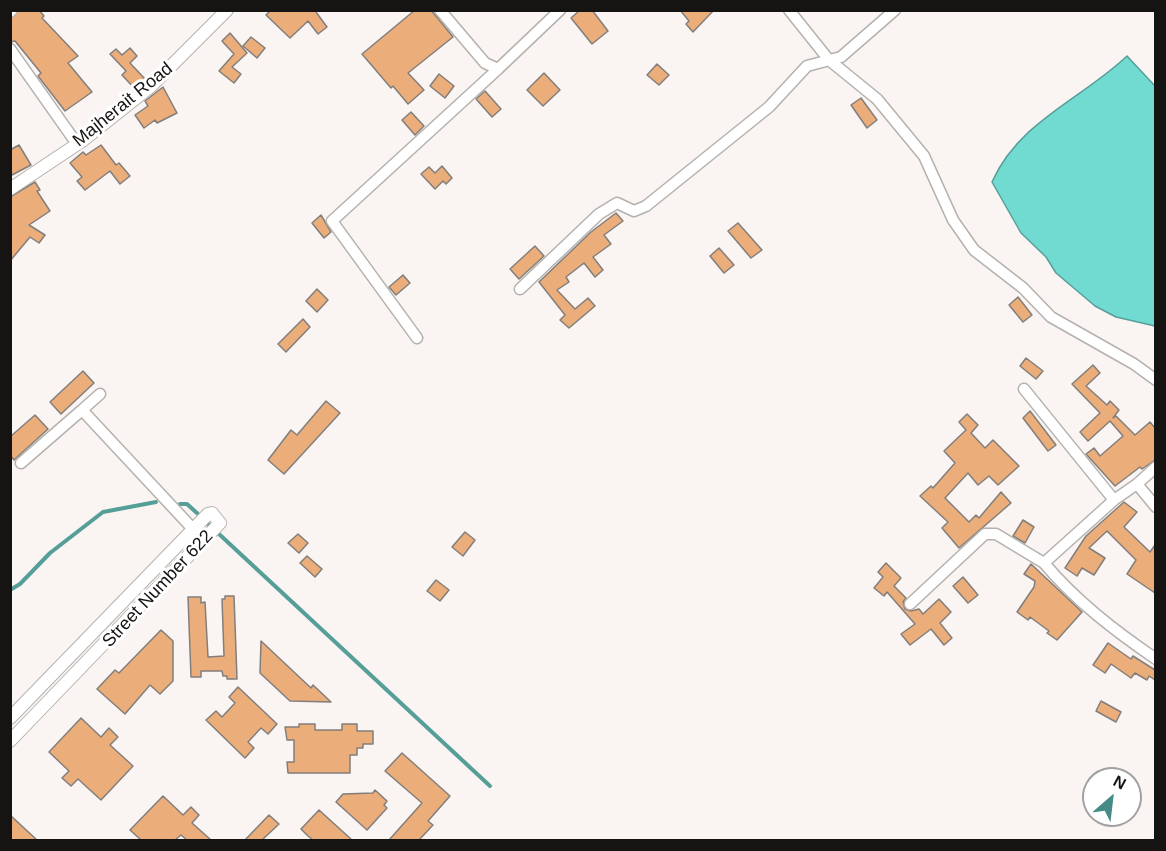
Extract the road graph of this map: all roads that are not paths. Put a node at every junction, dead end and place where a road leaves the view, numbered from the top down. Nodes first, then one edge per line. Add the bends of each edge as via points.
1 (227, 10) edge
2 (440, 10) edge
3 (560, 10) edge
4 (789, 10) edge
5 (895, 10) edge
6 (10, 49) edge
7 (829, 60) junction
8 (498, 69) junction
9 (77, 144) junction
10 (10, 189) edge
11 (520, 289) dead end
12 (417, 338) dead end
13 (1155, 380) edge
14 (1024, 389) dead end
15 (100, 394) dead end
16 (82, 410) junction
17 (21, 463) dead end
18 (1155, 467) edge
19 (1137, 483) junction
20 (1114, 500) junction
21 (1155, 507) edge
22 (193, 530) junction
23 (1044, 563) junction
24 (122, 601) junction
25 (910, 604) dead end
26 (135, 614) junction
27 (1155, 659) edge
28 (10, 718) edge
29 (10, 741) edge

1 - 9 street, Majherait Road via 150,87
2 - 8 street via 485,63
3 - 8 street
4 - 7 street
5 - 7 street via 841,57
6 - 9 street
7 - 11 street via 807,66 764,111 646,206 633,211 617,203 599,214
7 - 13 street via 877,99 924,156 952,220 983,260 1023,288 1051,317
8 - 12 street via 332,221
9 - 10 street, Majherait Road
14 - 20 street
15 - 16 street
16 - 17 street
16 - 22 street
18 - 19 street
19 - 20 street
19 - 21 street
20 - 23 street
22 - 24 street, Street Number 622
22 - 26 street, Street Number 622 via 210,513 220,522
23 - 25 street via 996,534 985,534
23 - 27 street via 1113,629
24 - 26 street
24 - 28 street, Street Number 622
26 - 29 street, Street Number 622

